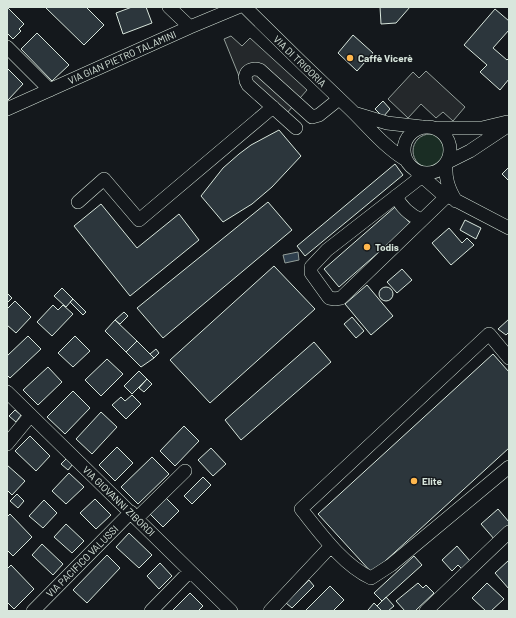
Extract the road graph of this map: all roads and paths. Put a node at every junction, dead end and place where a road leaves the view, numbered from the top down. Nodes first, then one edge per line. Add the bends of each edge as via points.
1 (169, 7) edge
2 (238, 7) edge
3 (245, 7) edge
4 (190, 27) junction
5 (7, 47) edge
6 (50, 90) junction
7 (339, 99) junction
8 (273, 107) junction
9 (7, 109) edge
10 (355, 114) junction
11 (509, 121) edge
12 (509, 125) edge
13 (422, 126) junction
14 (296, 128) dead end
15 (437, 128) junction
16 (406, 160) junction
17 (446, 163) junction
18 (418, 173) junction
19 (396, 196) junction
20 (451, 199) junction
21 (78, 202) dead end
22 (421, 220) junction
23 (509, 228) edge
24 (509, 358) edge
25 (7, 392) edge
26 (30, 416) junction
27 (7, 444) edge
28 (509, 467) edge
29 (185, 471) dead end
30 (134, 515) junction
31 (509, 532) edge
32 (331, 546) junction
33 (190, 571) junction
34 (32, 611) edge
35 (151, 611) edge
36 (231, 611) edge
37 (270, 611) edge
38 (426, 611) edge

1 - 4 street
2 - 4 street, VIA GIAN PIETRO TALAMINI
3 - 7 street, VIA DI TRIGORIA
4 - 6 street, VIA GIAN PIETRO TALAMINI
5 - 6 street
6 - 9 street, VIA GIAN PIETRO TALAMINI
7 - 8 street via 319,115 312,117 260,70 252,68 245,74 245,81
7 - 10 street, VIA DI TRIGORIA
8 - 14 street
8 - 21 street via 139,220 104,179
10 - 13 street, VIA DI TRIGORIA via 387,123
10 - 16 street, VIA DI TRIGORIA via 392,151
11 - 15 street via 482,128
12 - 17 street via 470,151
13 - 15 street
13 - 16 street via 415,129 406,139
15 - 17 street via 449,143
16 - 18 street
17 - 18 street via 429,173
17 - 20 street via 446,180
18 - 19 street
18 - 20 street
19 - 22 street via 399,203
19 - 22 street via 327,250 311,267 311,273 329,298 341,298
20 - 22 street
20 - 23 street
24 - 32 street via 489,334 301,509
25 - 26 street, VIA GIOVANNI ZIBORDI
26 - 27 street
26 - 30 street, VIA GIOVANNI ZIBORDI
28 - 32 street via 391,565 371,578 361,574
29 - 30 street, VIA PACIFICO VALUSSI
30 - 33 street, VIA GIOVANNI ZIBORDI
30 - 34 street, VIA PACIFICO VALUSSI
31 - 38 street
32 - 37 street
33 - 35 street
33 - 36 street, VIA GIOVANNI ZIBORDI

